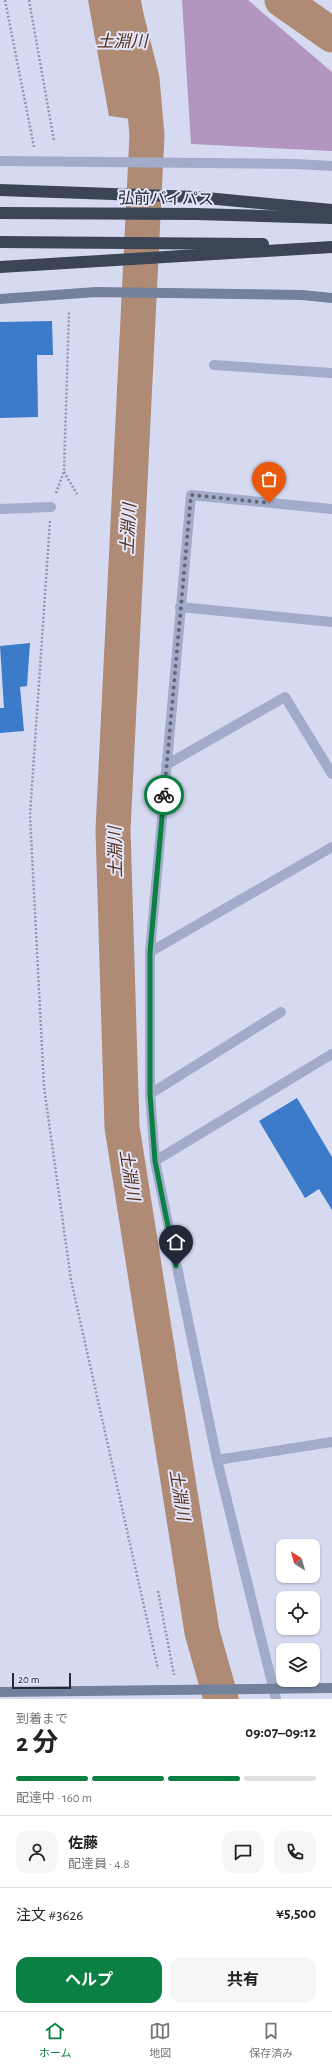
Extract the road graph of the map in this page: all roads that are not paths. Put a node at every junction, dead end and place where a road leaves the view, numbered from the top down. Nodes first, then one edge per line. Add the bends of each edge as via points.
1 (0, 161) edge
2 (332, 166) edge
3 (0, 190) edge
4 (332, 210) edge
5 (0, 213) edge
6 (332, 218) edge
7 (0, 242) edge
8 (332, 246) edge
9 (0, 267) edge
10 (332, 298) edge
11 (0, 299) edge
12 (214, 365) dead end
13 (332, 373) edge
14 (51, 507) road end
15 (0, 509) edge
16 (332, 510) edge
17 (180, 607) junction
18 (332, 622) edge
19 (166, 765) junction
20 (332, 774) edge
21 (332, 847) edge
22 (150, 952) junction
23 (281, 1012) dead end
24 (332, 1054) edge
25 (150, 1094) junction
26 (155, 1161) junction
27 (332, 1442) edge
28 (217, 1460) junction
29 (332, 1688) edge
30 (0, 1692) edge
31 (275, 1694) edge

1 - 2 street
3 - 4 highway via 196,197
5 - 6 highway, 弘前バイパス
7 - 8 highway via 198,242
8 - 9 highway
10 - 11 street via 302,295 96,292
12 - 13 street
14 - 15 street
16 - 17 street via 191,495
17 - 18 street
17 - 19 street
19 - 20 street via 285,697
19 - 22 street
21 - 22 street
22 - 25 street
23 - 25 street
24 - 26 street
25 - 26 street
26 - 28 street
27 - 28 street
28 - 31 street
29 - 31 street
30 - 31 street via 262,1689

